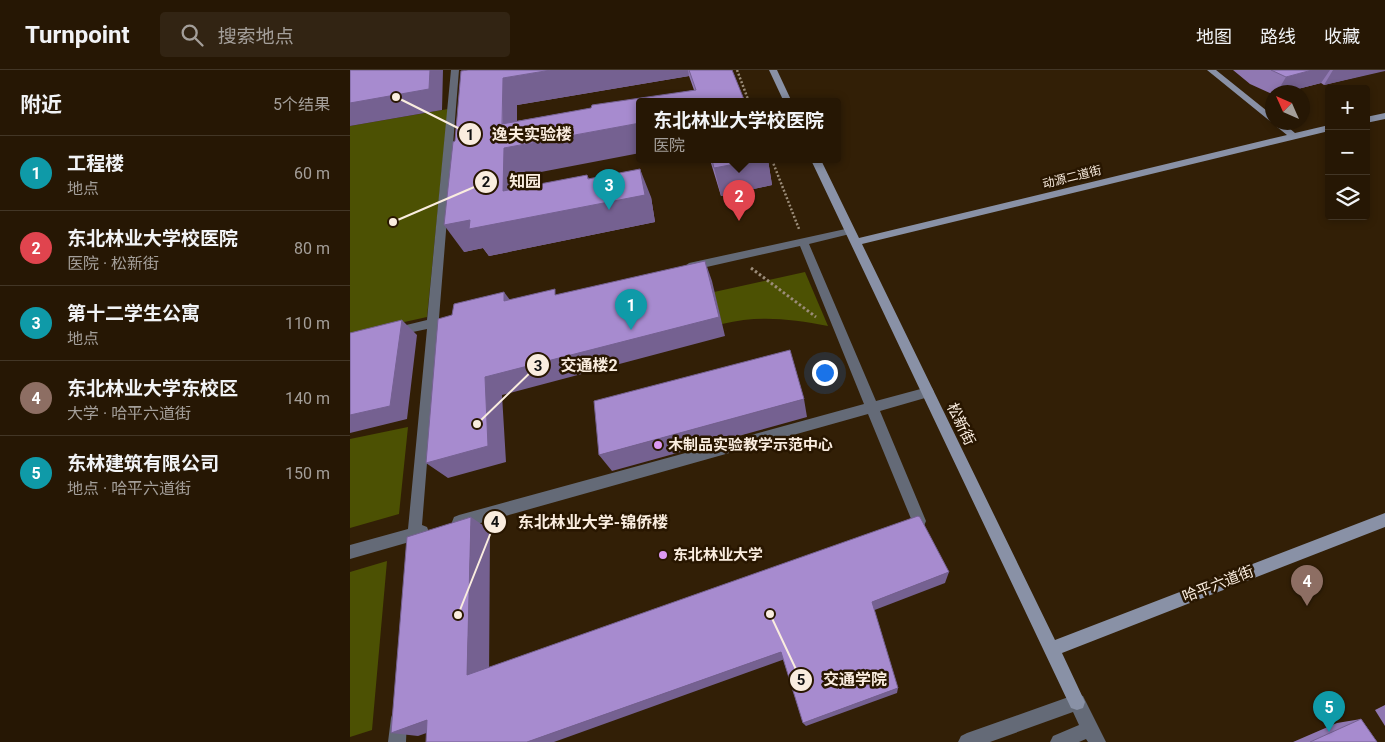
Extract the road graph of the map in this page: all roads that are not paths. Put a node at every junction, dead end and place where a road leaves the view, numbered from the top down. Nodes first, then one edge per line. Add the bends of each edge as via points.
1 (455, 70) edge
2 (773, 70) edge
3 (1211, 70) edge
4 (786, 98) edge
5 (1265, 113) edge
6 (1385, 116) edge
7 (1370, 119) edge
8 (1325, 129) edge
9 (1286, 130) edge
10 (1293, 136) junction
11 (817, 163) edge
12 (853, 236) junction
13 (803, 241) junction
14 (680, 269) edge
15 (452, 319) edge
16 (433, 323) junction
17 (387, 334) edge
18 (928, 392) junction
19 (872, 408) junction
20 (1385, 520) edge
21 (919, 521) edge
22 (415, 534) junction
23 (350, 552) edge
24 (412, 564) edge
25 (1052, 649) junction
26 (400, 702) edge
27 (1077, 702) junction
28 (1094, 736) edge
29 (397, 742) edge
30 (967, 742) edge
31 (1059, 742) edge

1 - 16 street via 458,88
2 - 4 street
3 - 5 street
6 - 7 street
8 - 10 street, 动源二道街
9 - 10 street
10 - 12 street, 动源二道街
11 - 12 street, 松新街
12 - 13 street
12 - 18 street, 松新街
13 - 14 street
13 - 19 street
15 - 16 street
16 - 17 street
16 - 22 street
18 - 19 street
18 - 25 street, 松新街
19 - 21 street
19 - 22 street
20 - 25 street, 哈平六道街
22 - 23 street
22 - 24 street
25 - 27 street, 松新街
26 - 29 street
27 - 28 street
27 - 30 street
28 - 31 street

